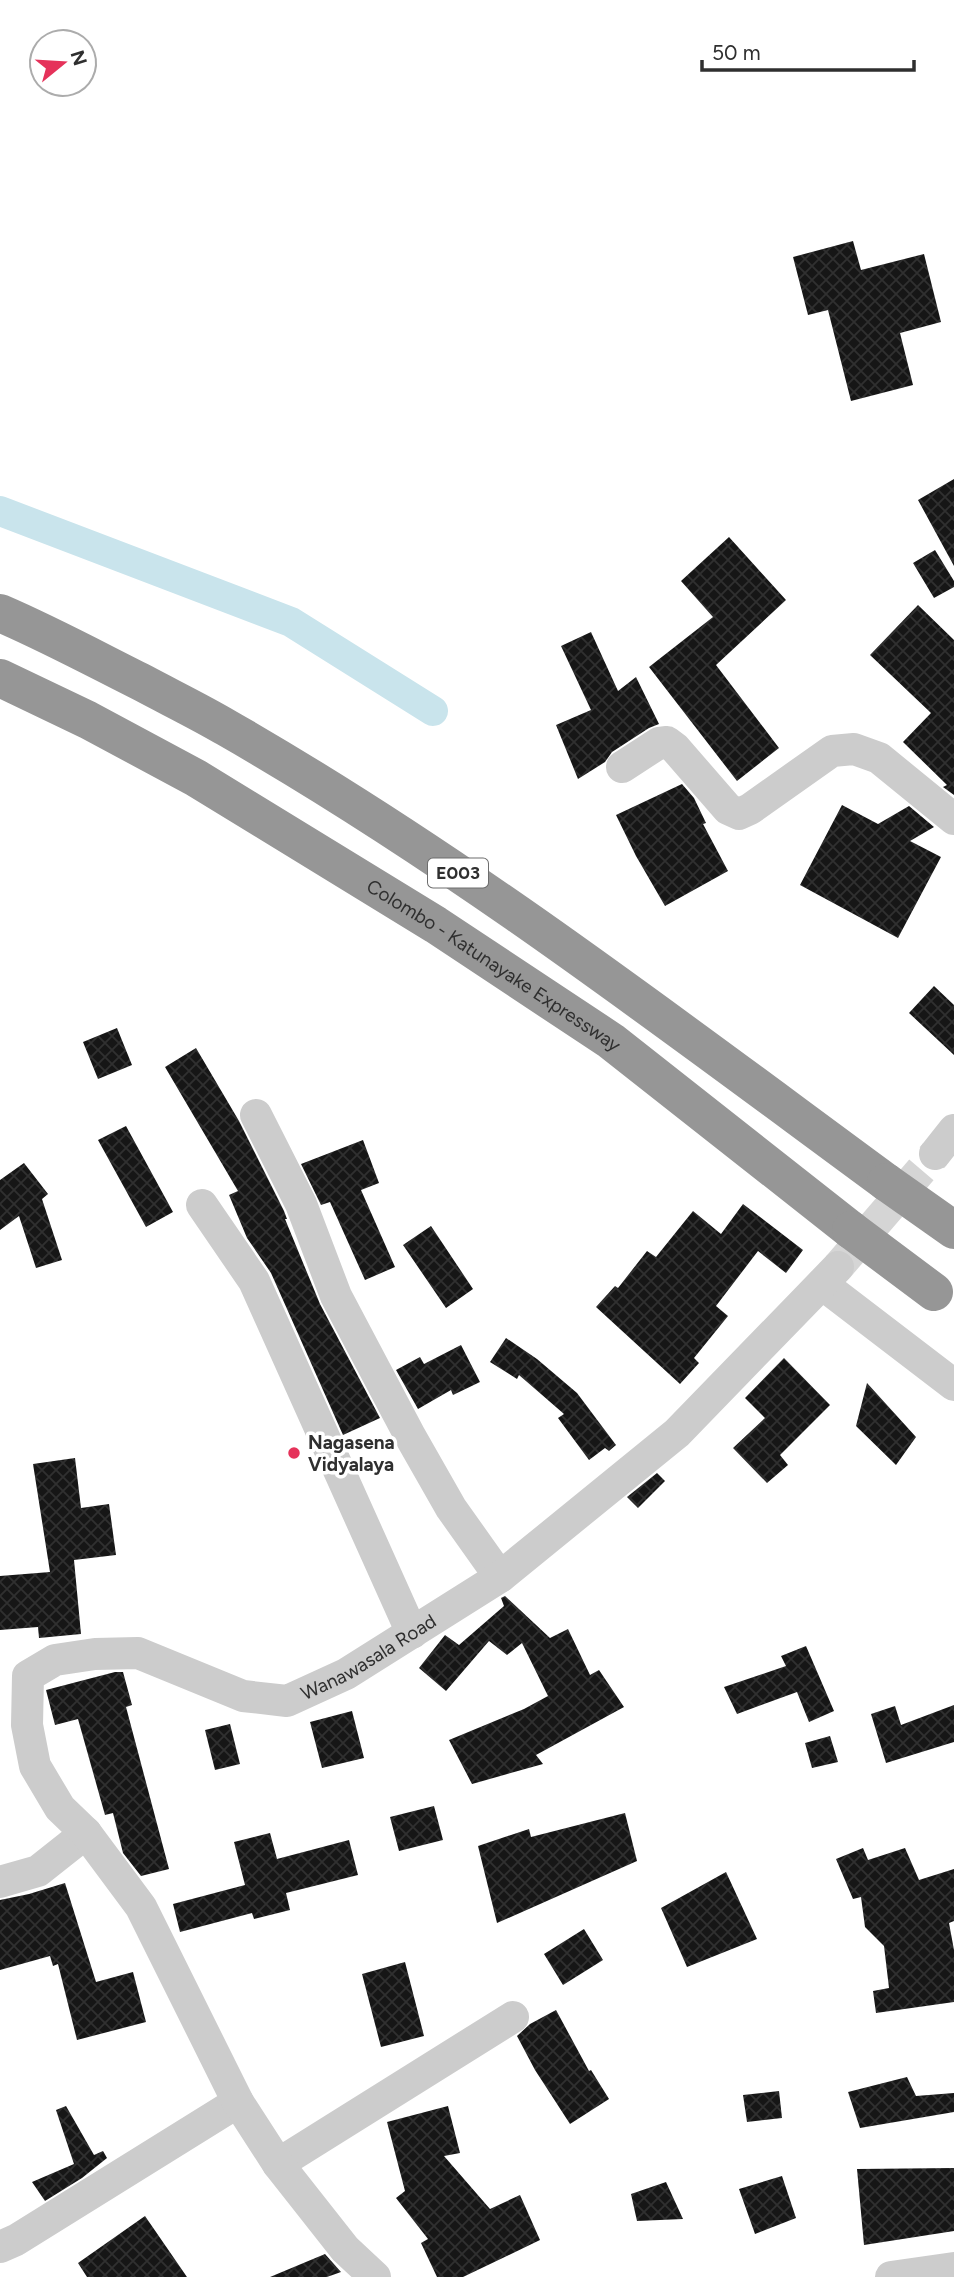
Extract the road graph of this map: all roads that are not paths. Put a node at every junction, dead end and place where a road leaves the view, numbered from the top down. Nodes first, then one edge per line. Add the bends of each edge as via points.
1 (0, 613) edge
2 (0, 678) edge
3 (622, 767) dead end
4 (954, 819) edge
5 (256, 1115) dead end
6 (954, 1129) edge
7 (935, 1154) tunnel mouth
8 (202, 1205) dead end
9 (954, 1230) edge
10 (944, 1299) edge
11 (954, 1385) edge
12 (500, 1577) junction
13 (412, 1633) junction
14 (14, 1678) edge
15 (86, 1833) junction
16 (0, 1882) edge
17 (513, 2017) dead end
18 (238, 2102) junction
19 (278, 2164) junction
20 (0, 2247) edge
21 (954, 2268) edge
22 (375, 2277) edge
23 (891, 2277) edge

1 - 9 highway, E003, bridge via 226,727 354,804 467,879
2 - 10 highway, Colombo - Katunayake Expressway / E003, bridge via 196,778 436,925 611,1041
3 - 4 street via 667,742 728,810 739,814 832,751 855,749 879,758
5 - 12 street via 301,1204 342,1307 410,1436 451,1507
6 - 7 street
8 - 13 street via 254,1281
11 - 12 street, Wanawasala Road via 830,1276 677,1433
12 - 13 street, Wanawasala Road
13 - 14 street, Wanawasala Road via 346,1674 287,1701 243,1696 138,1653 55,1660
14 - 15 street, Wanawasala Road via 35,1766 60,1808
15 - 16 street via 38,1871
15 - 18 street, Wanawasala Road via 141,1907
17 - 19 street
18 - 19 street, Wanawasala Road
18 - 20 street
19 - 22 street, Wanawasala Road via 345,2249
21 - 23 street

